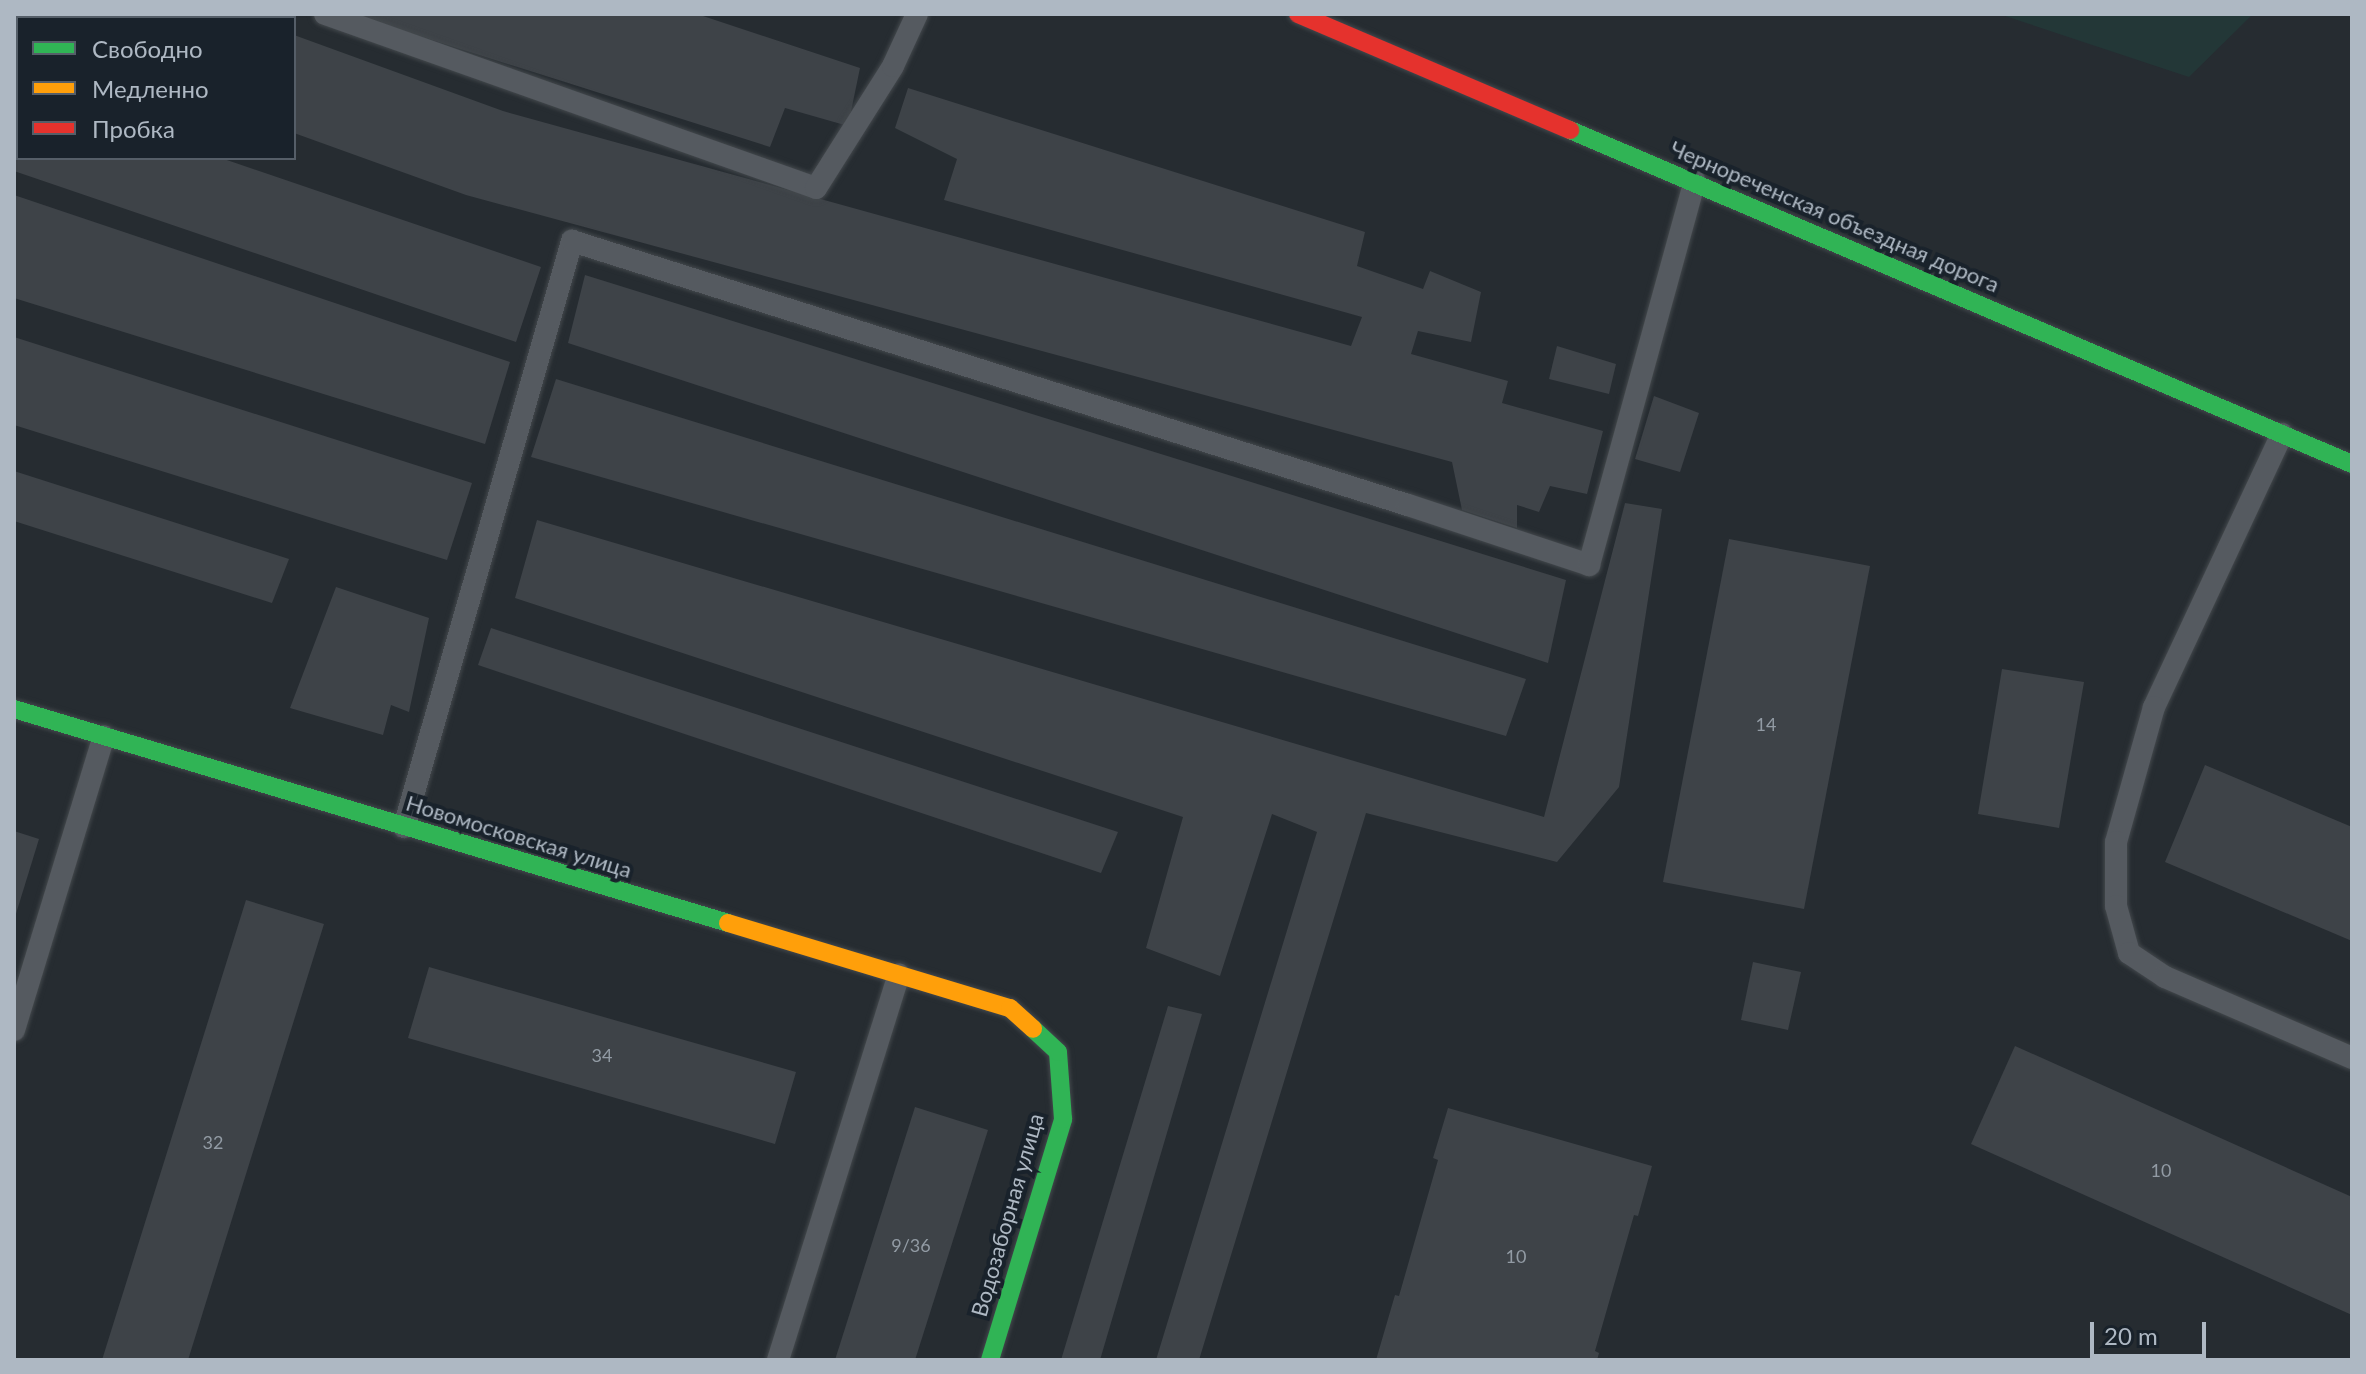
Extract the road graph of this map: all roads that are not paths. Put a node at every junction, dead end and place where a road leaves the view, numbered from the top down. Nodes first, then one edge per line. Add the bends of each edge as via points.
1 (325, 14) edge
2 (917, 14) edge
3 (1298, 14) edge
4 (1695, 181) junction
5 (2282, 434) junction
6 (2352, 464) edge
7 (14, 709) edge
8 (104, 736) junction
9 (404, 827) junction
10 (899, 975) junction
11 (1010, 1008) joint
12 (14, 1030) edge
13 (2352, 1058) edge
14 (778, 1360) edge
15 (990, 1360) edge

1 - 2 lane via 816,188 893,66
3 - 4 street, Чернореченская объездная дорога
4 - 5 street, Чернореченская объездная дорога
4 - 9 lane via 1589,565 572,241
5 - 6 street, Чернореченская объездная дорога
5 - 13 lane via 2154,707 2116,842 2116,906 2129,953 2165,977
7 - 8 street, Новомосковская улица
8 - 9 street, Новомосковская улица
8 - 12 lane
9 - 10 street, Новомосковская улица
10 - 11 street, Новомосковская улица
10 - 14 lane
11 - 15 street, Водозаборная улица via 1058,1052 1063,1119

